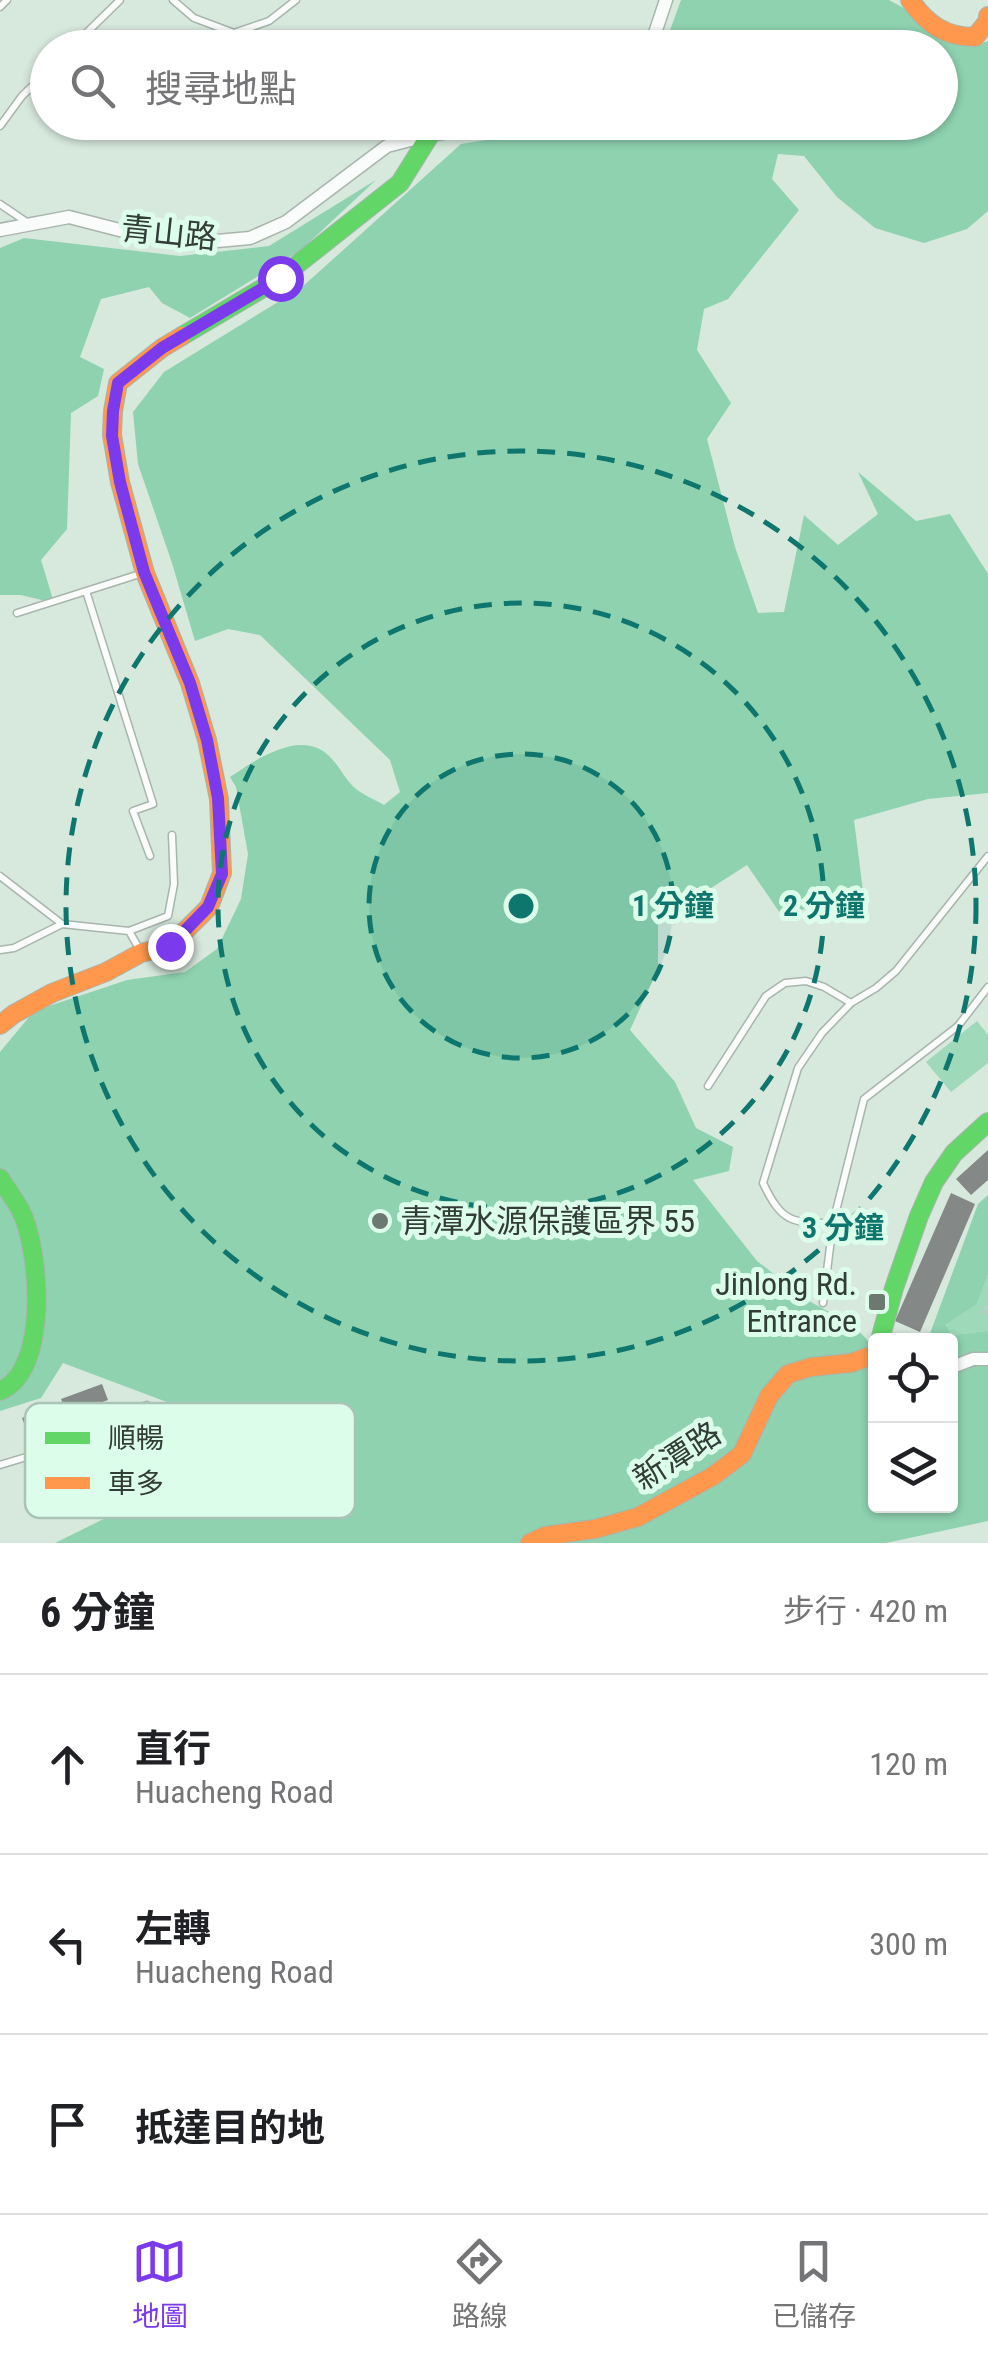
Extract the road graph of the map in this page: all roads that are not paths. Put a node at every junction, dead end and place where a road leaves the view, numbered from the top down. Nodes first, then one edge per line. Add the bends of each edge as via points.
1 (7, 0) edge
2 (120, 0) edge
3 (173, 0) edge
4 (296, 0) edge
5 (666, 0) edge
6 (910, 0) edge
7 (0, 7) edge
8 (988, 16) edge
9 (89, 30) edge
10 (226, 30) edge
11 (242, 30) edge
12 (656, 30) edge
13 (940, 30) edge
14 (958, 38) edge
15 (30, 88) edge
16 (0, 126) edge
17 (408, 140) edge
18 (426, 140) edge
19 (0, 204) edge
20 (28, 224) junction
21 (0, 230) edge
22 (144, 572) junction
23 (86, 591) junction
24 (17, 613) dead end
25 (172, 835) dead end
26 (150, 856) dead end
27 (988, 856) edge
28 (0, 876) edge
29 (62, 924) junction
30 (130, 930) junction
31 (0, 950) edge
32 (141, 953) junction
33 (988, 987) edge
34 (851, 1003) junction
35 (0, 1025) edge
36 (708, 1086) dead end
37 (988, 1122) edge
38 (0, 1178) edge
39 (833, 1223) junction
40 (824, 1303) dead end
41 (882, 1333) edge
42 (868, 1357) edge
43 (988, 1359) edge
44 (958, 1365) edge
45 (0, 1391) edge
46 (25, 1458) edge
47 (0, 1466) edge
48 (530, 1543) edge

1 - 7 lane
2 - 9 lane
3 - 10 lane via 194,18
4 - 11 lane
5 - 12 street
6 - 13 street via 923,20
8 - 14 street via 975,37
15 - 16 lane
17 - 20 street, 青山路 via 387,146 286,222 250,238 195,243 69,217
18 - 22 street via 400,183 310,255 118,383 112,436
19 - 20 lane
20 - 21 street, 青山路
22 - 23 lane
22 - 32 street via 207,740 222,874 208,907 170,946
23 - 24 lane
23 - 26 lane via 153,804 133,811
25 - 30 lane via 168,916
27 - 34 lane via 896,971
28 - 29 lane
29 - 30 lane
29 - 31 lane
30 - 32 lane
32 - 35 street via 52,992
33 - 39 lane via 958,1026 864,1100
34 - 36 lane via 806,981 785,983 766,996
34 - 39 lane via 798,1068 763,1183 774,1206 796,1223
37 - 41 street via 952,1153 932,1182
38 - 45 street via 22,1213 38,1322 31,1352 10,1387
39 - 40 lane
42 - 48 street, 新潭路 via 788,1374 769,1396 742,1454 713,1476 638,1517
43 - 44 street
46 - 47 lane

